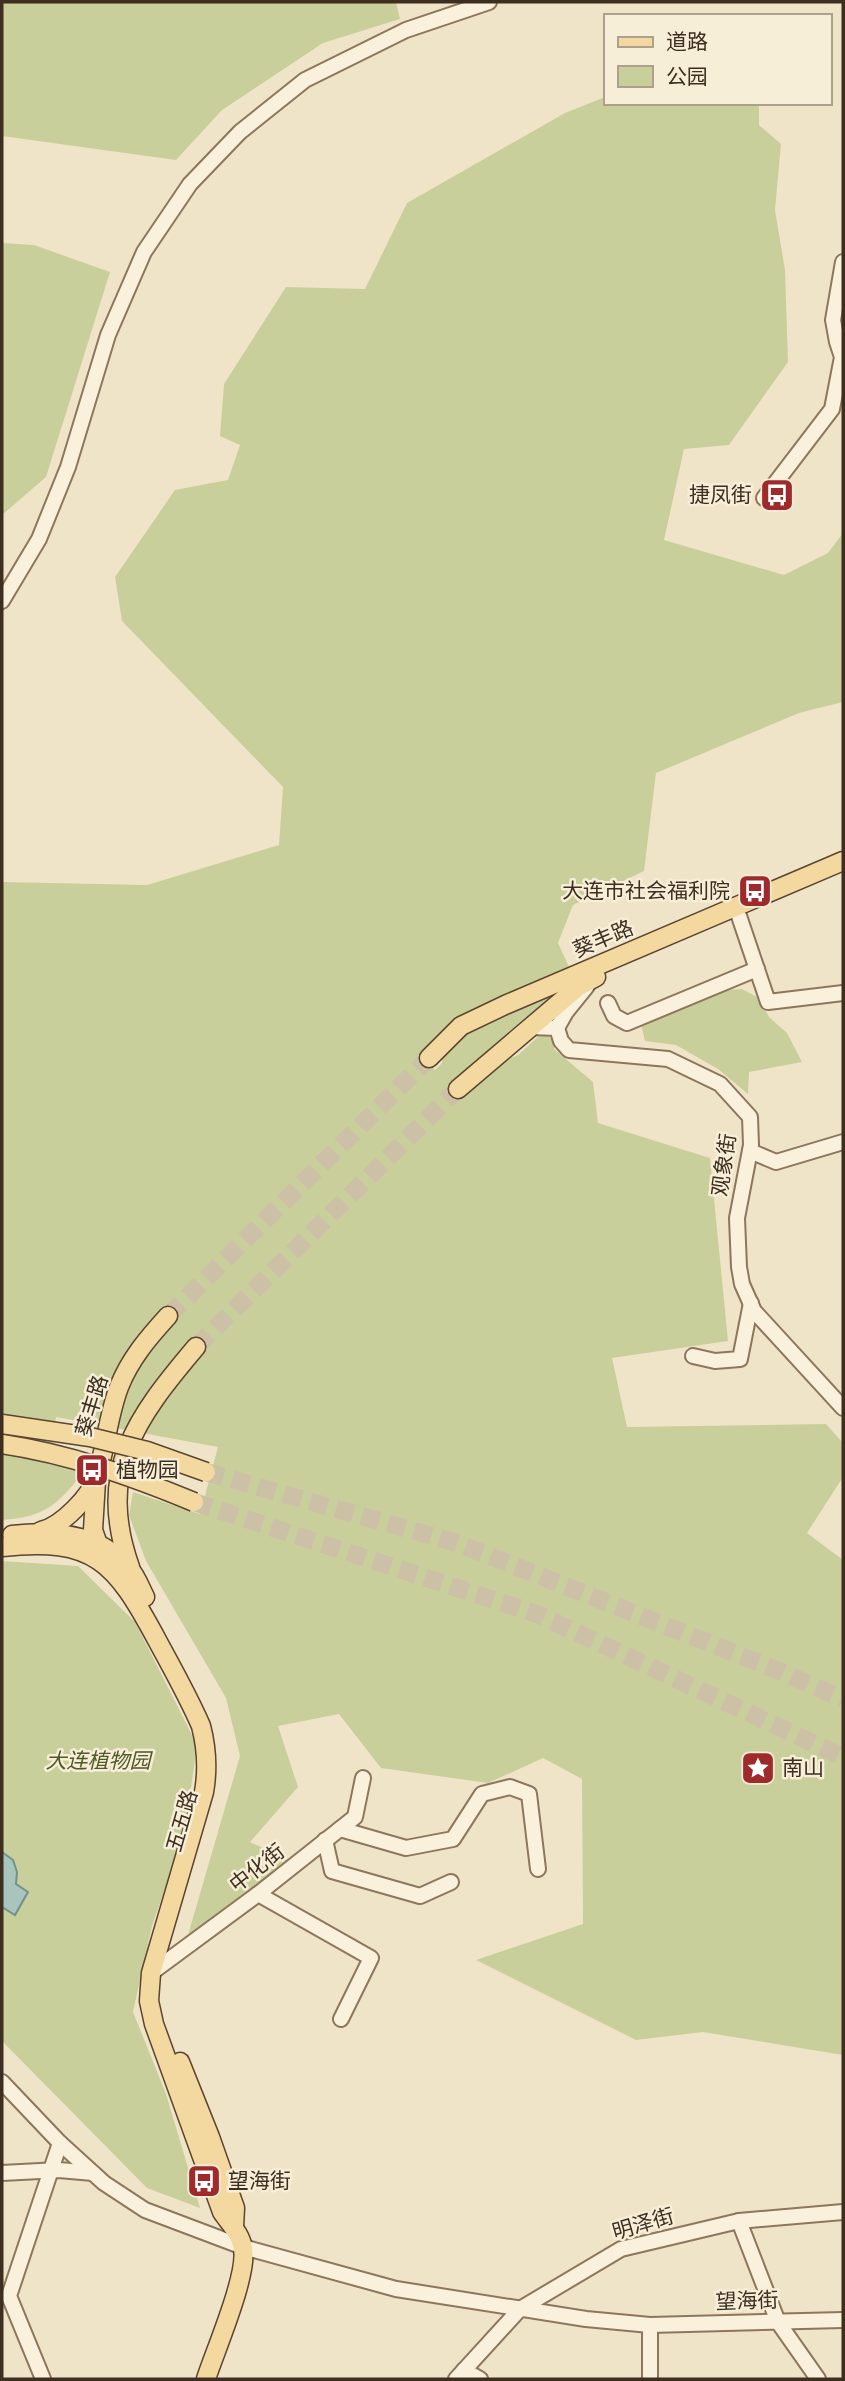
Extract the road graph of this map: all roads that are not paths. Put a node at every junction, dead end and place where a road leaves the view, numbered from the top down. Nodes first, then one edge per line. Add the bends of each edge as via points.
1 (489, 2) edge
2 (843, 262) edge
3 (764, 498) dead end
4 (2, 601) edge
5 (843, 861) edge
6 (843, 871) edge
7 (739, 916) junction
8 (757, 969) junction
9 (594, 978) junction
10 (843, 993) edge
11 (608, 1003) dead end
12 (530, 1027) junction
13 (556, 1028) junction
14 (429, 1058) tunnel mouth
15 (458, 1089) tunnel mouth
16 (843, 1142) edge
17 (750, 1151) junction
18 (751, 1303) junction
19 (168, 1316) tunnel mouth
20 (196, 1347) tunnel mouth
21 (693, 1356) dead end
22 (843, 1408) edge
23 (2, 1424) edge
24 (2, 1444) edge
25 (206, 1472) tunnel mouth
26 (97, 1478) junction
27 (107, 1495) junction
28 (194, 1502) tunnel mouth
29 (34, 1532) junction
30 (2, 1536) edge
31 (88, 1536) junction
32 (57, 1547) junction
33 (2, 1548) edge
34 (110, 1568) junction
35 (131, 1570) junction
36 (363, 1778) dead end
37 (340, 1829) junction
38 (325, 1840) junction
39 (538, 1869) dead end
40 (451, 1882) dead end
41 (258, 1894) junction
42 (158, 1968) junction
43 (341, 2019) dead end
44 (2, 2082) edge
45 (60, 2143) junction
46 (51, 2171) junction
47 (2, 2173) edge
48 (93, 2173) junction
49 (843, 2212) edge
50 (738, 2221) junction
51 (243, 2247) junction
52 (520, 2309) junction
53 (843, 2320) edge
54 (778, 2322) junction
55 (650, 2325) junction
56 (458, 2376) edge
57 (43, 2379) edge
58 (206, 2379) edge
59 (480, 2379) edge
60 (650, 2379) edge
61 (818, 2379) edge

1 - 4 street via 406,30 305,80 240,132 190,184 144,252 108,335 68,467 39,539
2 - 3 street via 833,320 842,357 832,409
5 - 14 main road, 葵丰路 via 505,1005 461,1026
6 - 7 main road, 葵丰路
7 - 8 street
7 - 9 main road, 葵丰路
8 - 10 street via 768,1002
8 - 11 street via 627,1023 614,1016
9 - 12 main road, 葵丰路
9 - 13 street
12 - 13 street
12 - 15 main road, 葵丰路
13 - 17 street, 观象街 via 569,1050 668,1059 720,1084 750,1117
16 - 17 street via 776,1162
17 - 18 street, 观象街 via 737,1218 739,1267
18 - 21 street via 740,1359 715,1361
18 - 22 street, 观象街
19 - 26 main road, 葵丰路 via 137,1350 120,1385
20 - 27 main road via 140,1418
23 - 25 main road, bridge via 90,1437
24 - 28 main road, bridge via 85,1461
26 - 27 main road
26 - 29 main road, 葵丰路 via 55,1526
27 - 31 main road
27 - 35 main road
29 - 30 main road, 五五路
29 - 31 main road, 五五路
31 - 32 main road
31 - 34 main road
31 - 35 main road, 五五路
32 - 33 main road, 五五路
32 - 34 main road, 五五路 via 79,1551
34 - 42 main road, 五五路 via 148,1623 193,1707 206,1745 204,1793
35 - 42 main road, 五五路 via 208,1714 217,1756 213,1797
36 - 37 street, 中化街 via 355,1817
37 - 38 street, 中化街
37 - 39 street via 406,1848 453,1839 482,1794 510,1787 529,1794
38 - 40 street via 332,1871 420,1896
38 - 41 street, 中化街
41 - 42 street, 中化街
41 - 43 street via 371,1958
42 - 51 main road, 五五路 via 160,2011 210,2137
44 - 45 street, 望海街
45 - 46 street
45 - 48 street, 望海街
46 - 47 street
46 - 48 street
46 - 57 street via 9,2296
48 - 51 street, 望海街 via 145,2210
49 - 50 street, 明泽街
50 - 52 street, 明泽街 via 621,2249
50 - 54 street
51 - 52 street, 望海街 via 396,2289
51 - 58 main road via 240,2275
52 - 55 street, 望海街
52 - 56 street, 明泽街
53 - 54 street, 望海街
54 - 55 street, 望海街
54 - 61 street
55 - 60 street
56 - 59 street

